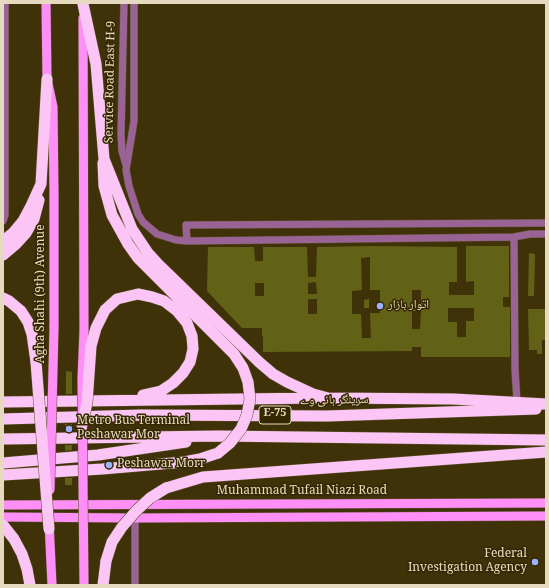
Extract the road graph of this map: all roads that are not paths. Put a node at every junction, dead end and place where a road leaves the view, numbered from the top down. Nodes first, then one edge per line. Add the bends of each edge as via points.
1 (5, 3) edge
2 (46, 3) edge
3 (124, 3) edge
4 (134, 3) edge
5 (83, 4) edge
6 (46, 79) junction
7 (4, 117) edge
8 (104, 159) junction
9 (126, 165) junction
10 (41, 184) junction
11 (3, 221) edge
12 (546, 223) edge
13 (546, 234) edge
14 (514, 237) junction
15 (187, 240) junction
16 (3, 242) edge
17 (3, 255) edge
18 (3, 298) edge
19 (328, 398) junction
20 (119, 400) junction
21 (3, 402) edge
22 (517, 402) junction
23 (546, 404) edge
24 (546, 408) edge
25 (3, 419) edge
26 (82, 425) junction
27 (218, 436) junction
28 (3, 439) edge
29 (546, 440) edge
30 (546, 452) edge
31 (3, 463) edge
32 (3, 475) edge
33 (418, 503) junction
34 (546, 503) edge
35 (3, 505) edge
36 (135, 505) junction
37 (546, 516) edge
38 (3, 517) edge
39 (418, 517) junction
40 (139, 518) junction
41 (3, 525) edge
42 (49, 529) junction
43 (30, 585) edge
44 (52, 585) edge
45 (84, 585) edge
46 (103, 585) edge
47 (134, 585) edge

1 - 7 street
2 - 6 main road, Agha Shahi (9th) Avenue
3 - 9 street, Service Road East H-9 via 121,134
4 - 9 street, Service Road East H-9 via 134,121
5 - 8 highway via 96,64
5 - 26 main road, bridge
6 - 10 highway
6 - 42 main road, Agha Shahi (9th) Avenue, bridge via 52,107 54,193 54,328
7 - 11 street
8 - 19 highway via 132,229 158,264 273,374 300,388
8 - 32 highway, bridge via 104,186 112,214 128,244 138,258 234,354 248,382 250,399 247,415 241,429 230,443 218,452 200,459 102,470
9 - 15 street via 128,186 143,222 157,234 176,240
10 - 16 highway via 23,220
10 - 17 highway via 34,219 26,233
12 - 15 street via 186,225
13 - 14 street
14 - 15 street
14 - 22 street
18 - 42 highway, bridge via 21,311 32,334
19 - 20 highway
19 - 22 highway via 454,398
20 - 21 highway
20 - 26 highway, bridge via 161,391 173,383 190,362 193,349 187,323 177,311 152,296 129,296 118,300 105,310 91,346 87,403
22 - 23 highway
24 - 25 highway, سرینگر ہائی وے / E-75 via 327,416 141,415
26 - 45 main road, bridge
27 - 28 highway, E-75
27 - 29 highway, E-75
27 - 31 highway via 98,455
30 - 46 highway, bridge via 202,477 166,488 136,511 112,542
33 - 34 main road, Muhammad Tufail Niazi Road
33 - 36 main road, Muhammad Tufail Niazi Road
33 - 39 main road
35 - 36 main road, Muhammad Tufail Niazi Road
36 - 40 street
37 - 39 main road
38 - 40 main road
39 - 40 main road
40 - 47 street
41 - 43 highway via 22,554
42 - 44 main road, Agha Shahi (9th) Avenue, bridge

